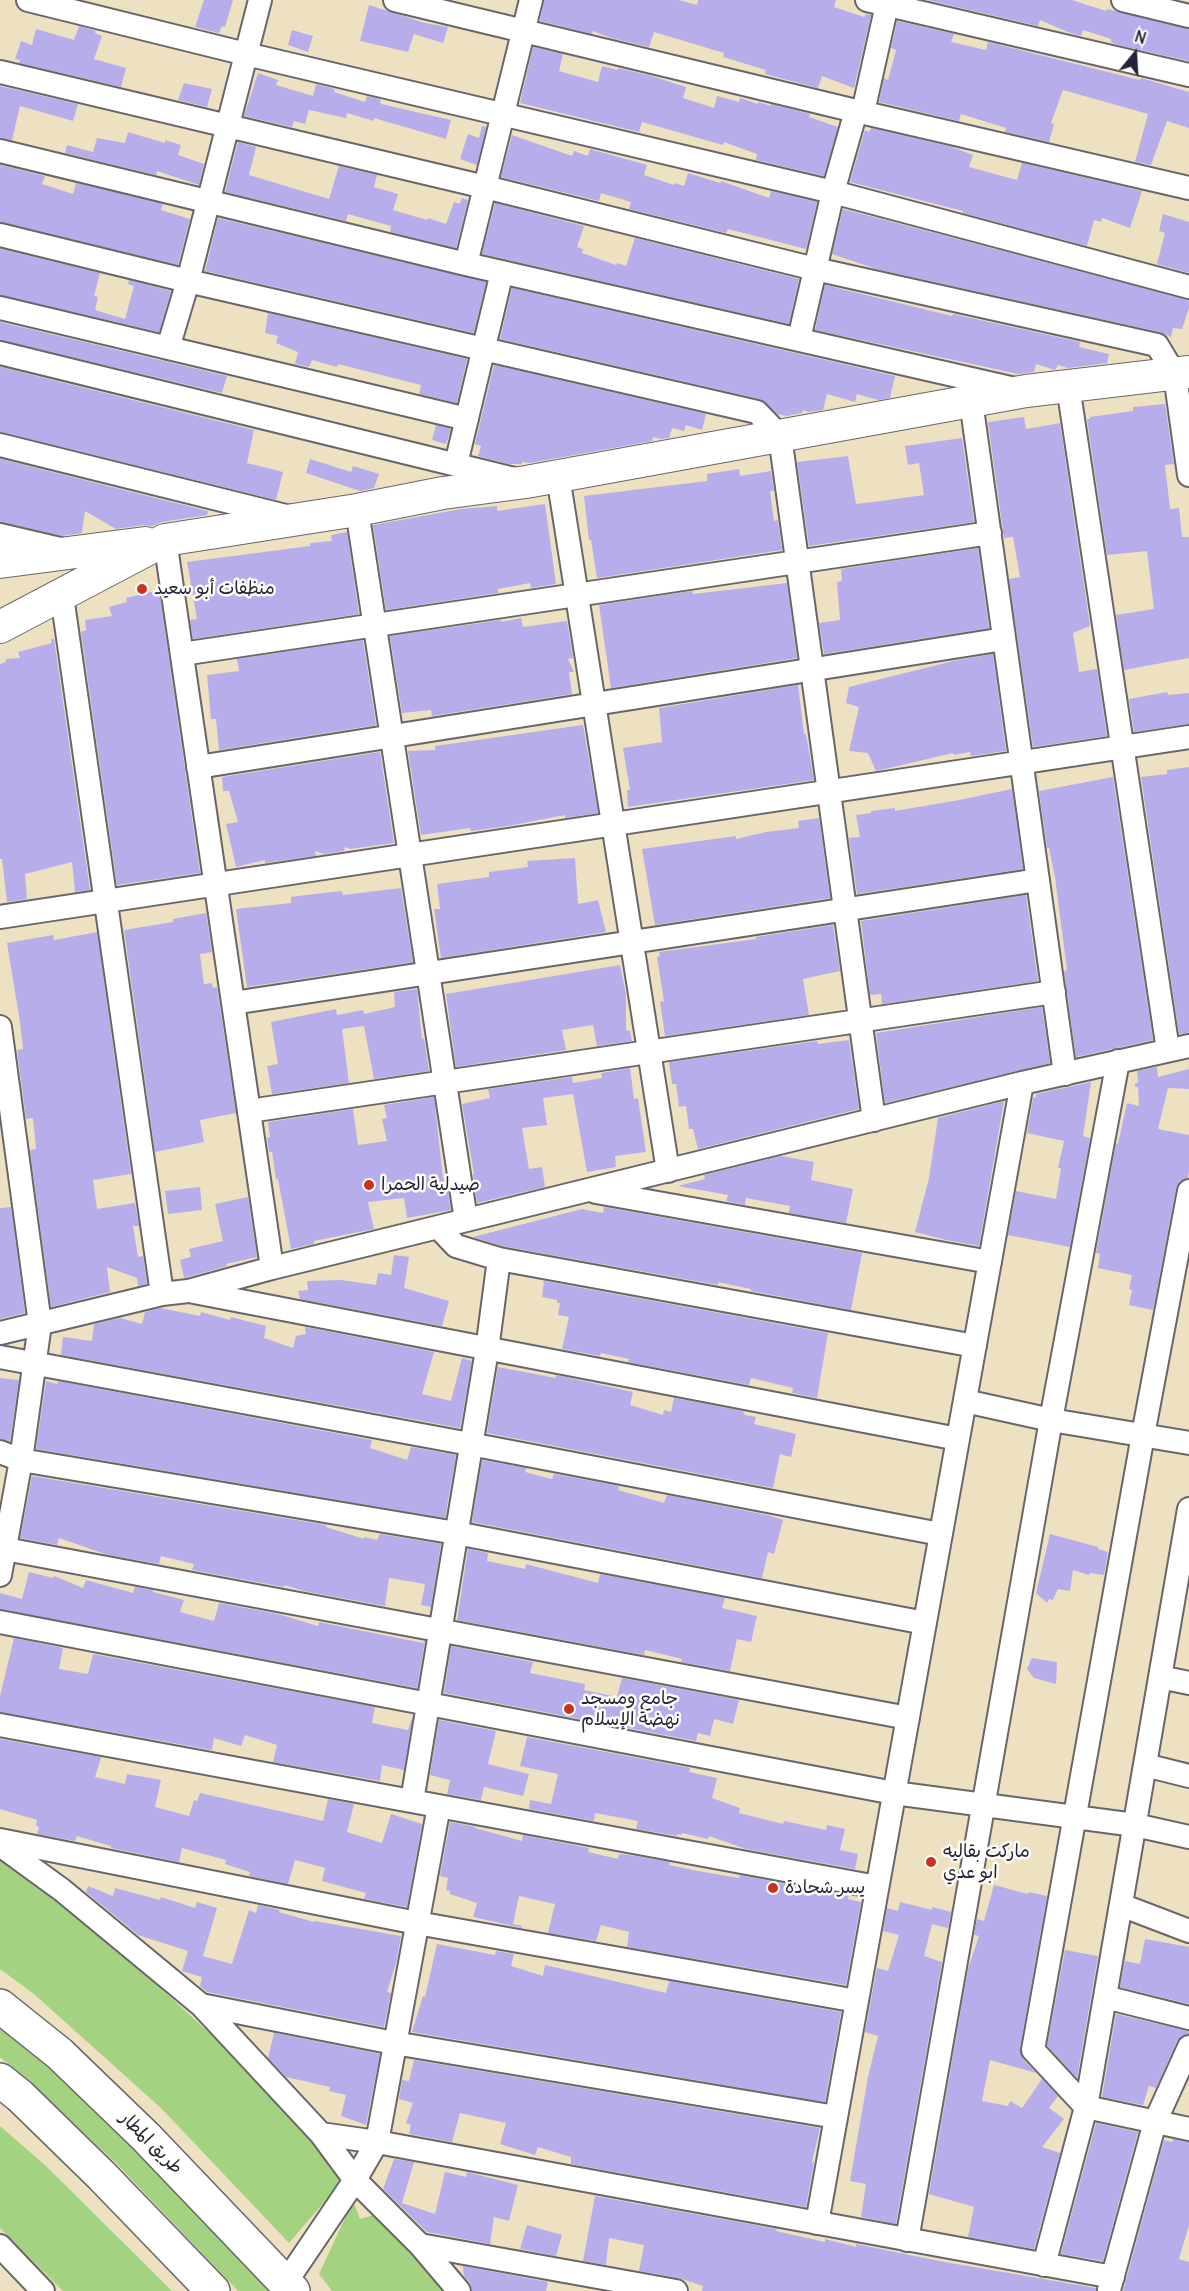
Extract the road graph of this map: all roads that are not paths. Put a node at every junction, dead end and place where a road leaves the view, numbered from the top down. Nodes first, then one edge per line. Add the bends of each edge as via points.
1 (28, 0) edge
2 (260, 0) edge
3 (396, 0) edge
4 (531, 0) edge
5 (1123, 0) edge
6 (881, 2) edge
7 (1189, 16) edge
8 (523, 31) junction
9 (246, 54) junction
10 (0, 72) edge
11 (1189, 75) edge
12 (859, 112) junction
13 (503, 115) junction
14 (227, 127) junction
15 (0, 151) edge
16 (485, 187) junction
17 (1189, 188) edge
18 (833, 192) junction
19 (208, 201) junction
20 (0, 235) edge
21 (466, 264) junction
22 (815, 269) junction
23 (502, 272) junction
24 (188, 281) junction
25 (1189, 287) edge
26 (0, 308) edge
27 (799, 339) junction
28 (168, 348) junction
29 (484, 348) junction
30 (0, 353) edge
31 (1182, 374) edge
32 (1068, 387) junction
33 (1026, 391) junction
34 (971, 401) junction
35 (467, 419) junction
36 (780, 436) junction
37 (0, 445) edge
38 (456, 465) junction
39 (1189, 475) edge
40 (558, 476) junction
41 (526, 482) junction
42 (357, 510) junction
43 (298, 519) junction
44 (990, 533) junction
45 (0, 535) edge
46 (165, 540) junction
47 (73, 552) junction
48 (0, 562) edge
49 (798, 562) junction
50 (576, 595) junction
51 (62, 596) junction
52 (375, 625) junction
53 (0, 627) edge
54 (1004, 639) junction
55 (182, 654) junction
56 (812, 669) junction
57 (594, 704) junction
58 (392, 736) junction
59 (1189, 737) edge
60 (1122, 747) junction
61 (1022, 763) junction
62 (198, 767) junction
63 (829, 792) junction
64 (613, 824) junction
65 (410, 855) junction
66 (1038, 880) junction
67 (216, 884) junction
68 (106, 901) junction
69 (845, 910) junction
70 (0, 917) edge
71 (632, 942) junction
72 (428, 973) junction
73 (1054, 992) junction
74 (233, 1003) junction
75 (861, 1021) junction
76 (0, 1027) edge
77 (1178, 1048) edge
78 (649, 1052) junction
79 (1118, 1061) junction
80 (1065, 1074) junction
81 (445, 1082) junction
82 (1022, 1083) junction
83 (249, 1111) junction
84 (874, 1120) junction
85 (668, 1171) junction
86 (588, 1191) junction
87 (1189, 1191) edge
88 (466, 1220) junction
89 (438, 1227) junction
90 (499, 1259) junction
91 (990, 1262) junction
92 (272, 1268) junction
93 (188, 1291) junction
94 (162, 1294) junction
95 (40, 1323) junction
96 (0, 1333) edge
97 (975, 1346) junction
98 (487, 1350) junction
99 (0, 1357) edge
100 (35, 1363) junction
101 (965, 1401) junction
102 (1051, 1420) junction
103 (1143, 1435) junction
104 (958, 1439) junction
105 (1189, 1443) edge
106 (471, 1444) junction
107 (10, 1456) edge
108 (1189, 1509) edge
109 (456, 1533) junction
110 (940, 1534) junction
111 (2, 1549) edge
112 (1184, 1574) edge
113 (0, 1575) edge
114 (0, 1622) edge
115 (925, 1623) junction
116 (440, 1630) junction
117 (1160, 1677) junction
118 (1189, 1683) edge
119 (428, 1704) junction
120 (908, 1718) junction
121 (0, 1725) edge
122 (1145, 1766) junction
123 (1189, 1776) edge
124 (894, 1793) junction
125 (412, 1801) junction
126 (984, 1804) junction
127 (439, 1806) junction
128 (1075, 1818) junction
129 (1135, 1825) junction
130 (1189, 1837) edge
131 (0, 1840) edge
132 (0, 1845) edge
133 (877, 1887) junction
134 (1121, 1905) junction
135 (417, 1923) junction
136 (1189, 1931) edge
137 (1105, 1997) junction
138 (857, 2001) junction
139 (201, 2005) junction
140 (0, 2006) edge
141 (1189, 2018) edge
142 (394, 2043) junction
143 (1189, 2047) edge
144 (0, 2080) edge
145 (1086, 2107) junction
146 (836, 2117) junction
147 (1155, 2122) junction
148 (1189, 2129) edge
149 (321, 2134) junction
150 (377, 2142) junction
151 (356, 2181) junction
152 (817, 2223) junction
153 (907, 2240) junction
154 (420, 2245) junction
155 (0, 2246) edge
156 (1044, 2265) junction
157 (1111, 2284) edge
158 (290, 2287) edge
159 (43, 2291) edge
160 (213, 2291) edge
161 (459, 2291) edge
162 (676, 2291) edge

1 - 9 street
2 - 9 street
3 - 8 street
4 - 8 street
5 - 7 street
6 - 11 street
6 - 12 street
8 - 12 street
8 - 13 street
9 - 13 street
9 - 14 street
10 - 14 street
12 - 17 street
12 - 18 street
13 - 16 street
13 - 18 street
14 - 16 street
14 - 19 street
15 - 19 street
16 - 21 street
16 - 22 street
18 - 22 street
18 - 25 street
19 - 21 street
19 - 24 street
20 - 24 street
21 - 23 street
22 - 27 street
22 - 31 street via 1157,345
23 - 27 street
23 - 29 street
24 - 28 street
24 - 29 street
26 - 28 street
27 - 33 street
28 - 35 street
29 - 35 street
29 - 36 street via 757,412
30 - 38 street
31 - 32 main road
31 - 39 street
32 - 33 main road
32 - 60 street
33 - 34 main road
34 - 36 main road
34 - 44 street
35 - 38 street
36 - 40 main road
36 - 49 street
37 - 43 street
38 - 41 street
40 - 41 main road
40 - 50 street
41 - 42 main road
42 - 43 main road
42 - 52 street
43 - 46 main road
44 - 49 street
44 - 54 street
45 - 47 street
46 - 47 main road
46 - 51 main road
46 - 55 street
47 - 48 main road
49 - 50 street
49 - 56 street
50 - 52 street
50 - 57 street
51 - 53 main road
51 - 68 street
52 - 55 street
52 - 58 street
54 - 56 street
54 - 61 street
55 - 62 street
56 - 57 street
56 - 63 street
57 - 58 street
57 - 64 street
58 - 62 street
58 - 65 street
59 - 60 street
60 - 61 street
60 - 77 street
61 - 63 street
61 - 66 street
62 - 67 street
63 - 64 street
63 - 69 street
64 - 65 street
64 - 71 street
65 - 67 street
65 - 72 street
66 - 69 street
66 - 73 street
67 - 68 street
67 - 74 street
68 - 70 street
68 - 94 street
69 - 71 street
69 - 75 street
71 - 72 street
71 - 78 street
72 - 74 street
72 - 81 street
73 - 75 street
73 - 80 street
74 - 83 street
75 - 78 street
75 - 84 street
76 - 95 street
77 - 79 street
78 - 81 street
78 - 85 street
79 - 80 street
79 - 102 street
80 - 82 street
81 - 83 street
81 - 88 street
82 - 84 street
82 - 91 street
83 - 92 street
84 - 85 street
85 - 86 street
86 - 88 street
86 - 91 street
87 - 103 street
88 - 89 street
89 - 90 street via 456,1246
89 - 92 street
90 - 97 street
90 - 98 street
91 - 97 street
92 - 93 street
93 - 94 street
93 - 98 street
94 - 95 street
95 - 96 street
95 - 100 street
97 - 101 street
98 - 104 street
98 - 106 street
99 - 100 street
100 - 106 street
100 - 107 street
101 - 102 street
101 - 104 street
102 - 103 street
102 - 126 street
103 - 105 street
103 - 128 street
104 - 110 street
106 - 109 street
106 - 110 street
107 - 109 street
107 - 111 street
108 - 112 street
109 - 115 street
109 - 116 street
110 - 115 street
111 - 113 street
111 - 116 street
112 - 117 street
114 - 119 street
115 - 120 street
116 - 119 street
116 - 120 street
117 - 118 street
117 - 122 street
119 - 124 street
119 - 125 street
120 - 124 street
121 - 125 street
122 - 123 street
122 - 129 street
124 - 126 street
124 - 133 street
125 - 127 street
126 - 128 street
126 - 153 street
127 - 133 street
127 - 135 street
128 - 129 street
128 - 145 street via 1034,2050
129 - 130 street
129 - 134 street
131 - 135 street
132 - 139 street via 62,1890
133 - 138 street
134 - 136 street
134 - 137 street
135 - 138 street
135 - 142 street
137 - 141 street
137 - 145 street
138 - 146 street
139 - 142 street
139 - 149 street
140 - 158 highway, طريق المطار via 60,2054 145,2136
142 - 146 street
142 - 150 street
143 - 147 street
144 - 160 highway via 102,2176
145 - 147 street
145 - 156 street
146 - 152 street
147 - 148 street
147 - 157 street
149 - 150 street
149 - 151 street
150 - 151 street
150 - 152 street
151 - 154 street
151 - 158 street
152 - 153 street
153 - 156 street
154 - 161 street
154 - 162 street
155 - 159 street
156 - 157 street

